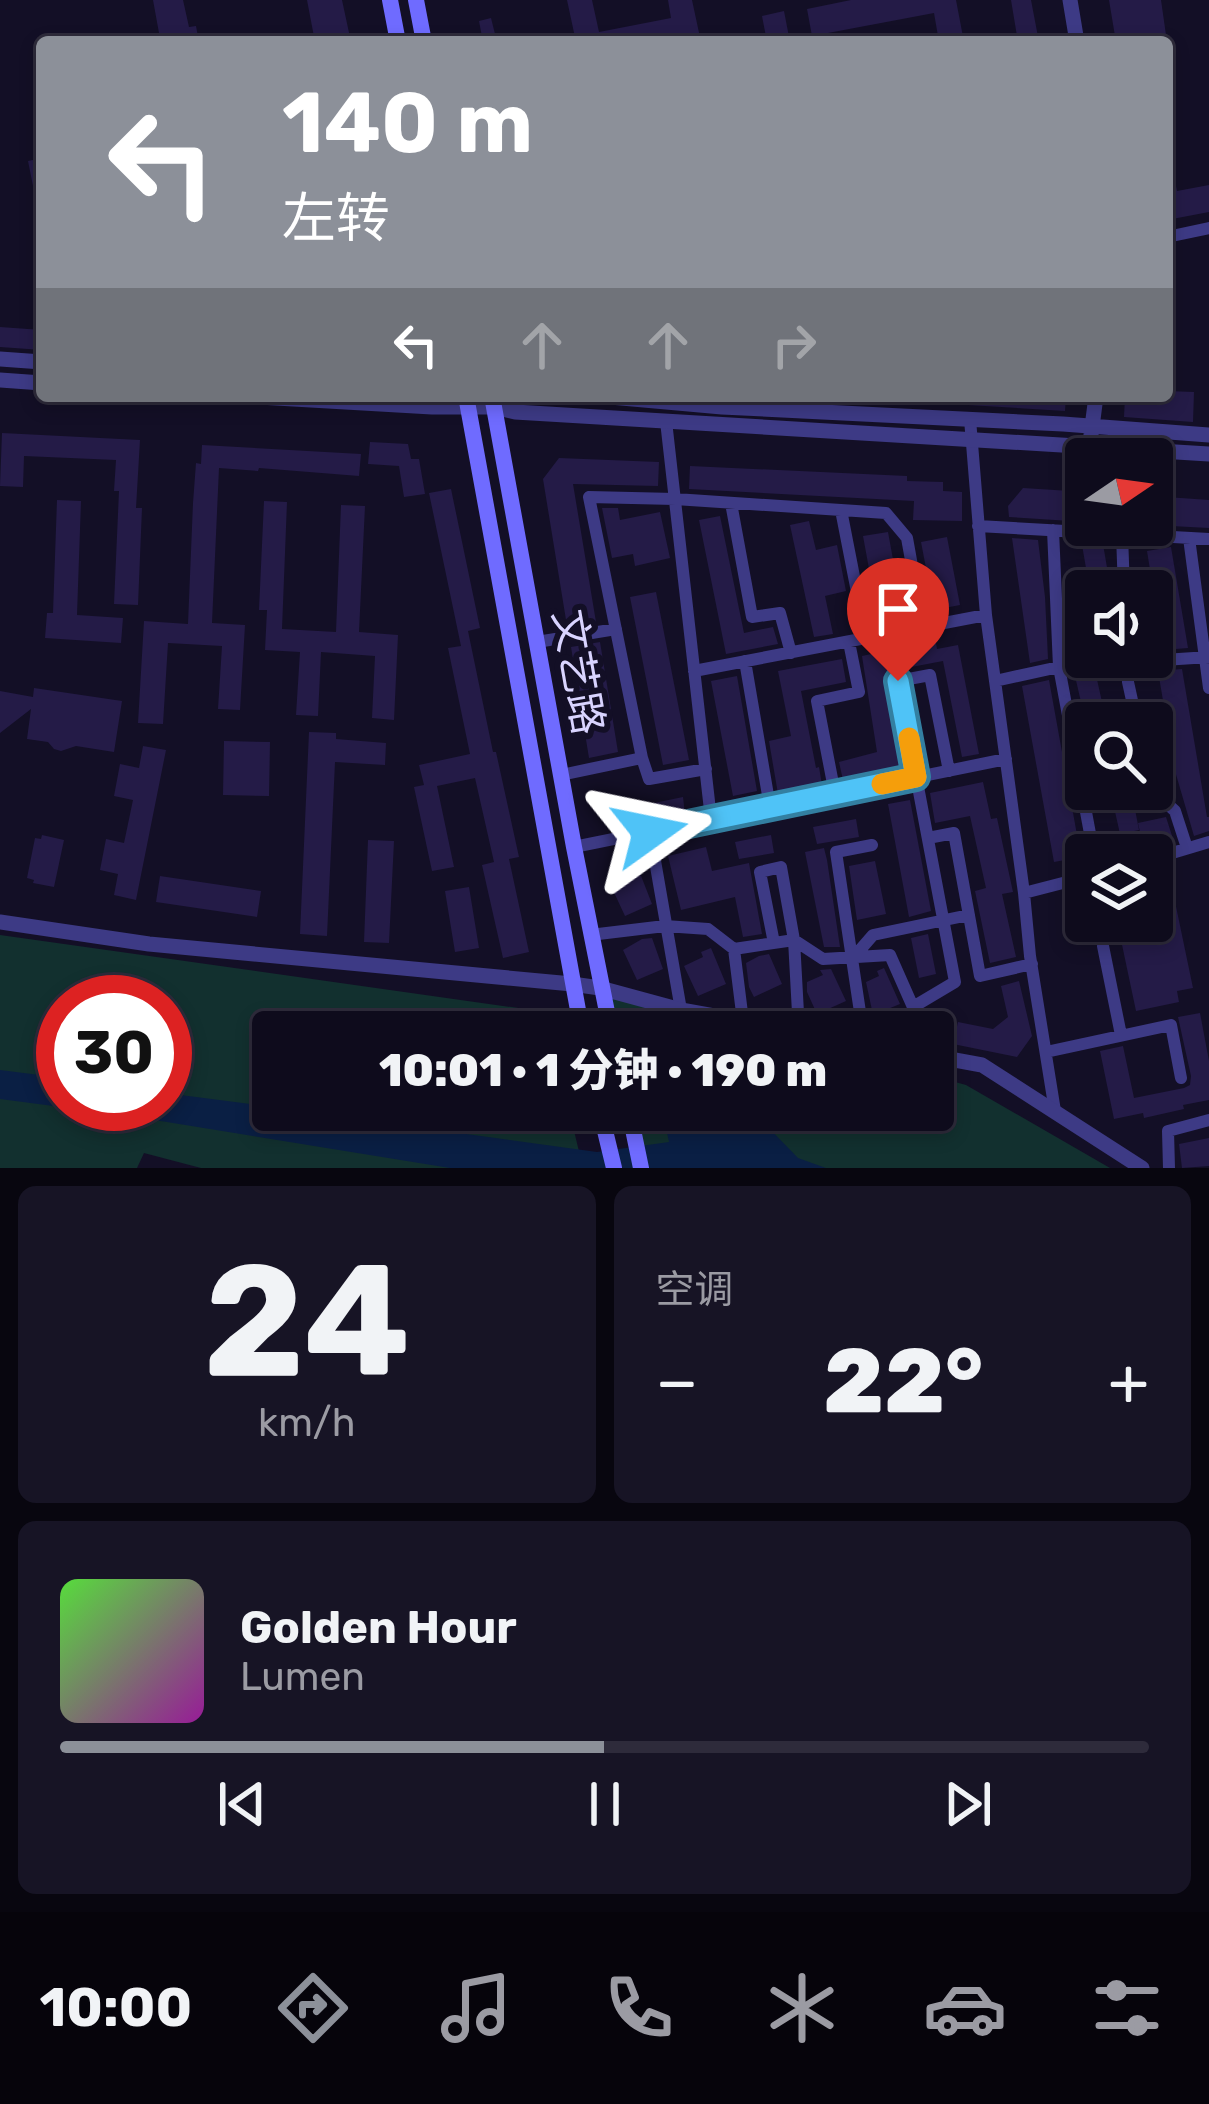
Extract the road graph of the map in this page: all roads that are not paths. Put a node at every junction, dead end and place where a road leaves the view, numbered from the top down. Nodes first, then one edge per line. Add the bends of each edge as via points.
1 (390, 0) edge
2 (416, 0) edge
3 (1070, 0) edge
4 (397, 36) edge
5 (423, 36) edge
6 (1076, 36) edge
7 (1209, 228) edge
8 (1173, 236) edge
9 (0, 359) edge
10 (36, 362) edge
11 (0, 380) edge
12 (36, 383) edge
13 (466, 402) edge
14 (493, 402) edge
15 (666, 402) edge
16 (1095, 402) edge
17 (970, 419) junction
18 (666, 421) junction
19 (1092, 428) junction
20 (1209, 435) edge
21 (1091, 438) edge
22 (970, 441) junction
23 (1065, 447) edge
24 (1173, 452) edge
25 (1209, 454) edge
26 (675, 499) junction
27 (731, 503) junction
28 (841, 510) junction
29 (978, 526) junction
30 (1052, 530) junction
31 (1065, 531) edge
32 (1173, 537) edge
33 (1189, 538) junction
34 (1209, 539) edge
35 (986, 615) junction
36 (923, 627) junction
37 (616, 629) junction
38 (866, 638) junction
39 (849, 641) junction
40 (537, 642) junction
41 (790, 652) junction
42 (1207, 657) edge
43 (1173, 658) edge
44 (746, 661) junction
45 (1065, 666) edge
46 (1059, 667) junction
47 (694, 671) junction
48 (995, 681) junction
49 (1209, 688) edge
50 (643, 758) junction
51 (1006, 759) junction
52 (706, 769) junction
53 (949, 771) junction
54 (561, 775) junction
55 (916, 777) junction
56 (835, 794) junction
57 (770, 807) junction
58 (1173, 809) edge
59 (711, 819) junction
60 (650, 832) junction
61 (1090, 834) edge
62 (928, 838) junction
63 (1209, 842) edge
64 (872, 844) dead end
65 (574, 847) junction
66 (1187, 848) junction
67 (1173, 852) edge
68 (1065, 883) edge
69 (1024, 893) junction
70 (969, 915) junction
71 (944, 920) junction
72 (0, 922) edge
73 (665, 926) junction
74 (590, 935) junction
75 (794, 940) junction
76 (774, 943) junction
77 (1103, 946) dead end
78 (734, 949) junction
79 (853, 958) junction
80 (1032, 964) junction
81 (980, 976) junction
82 (955, 982) junction
83 (572, 984) junction
84 (600, 988) junction
85 (914, 1007) junction
86 (681, 1010) junction
87 (578, 1011) edge
88 (605, 1011) edge
89 (687, 1011) edge
90 (742, 1011) edge
91 (799, 1011) edge
92 (860, 1011) edge
93 (914, 1011) edge
94 (1120, 1035) junction
95 (1046, 1052) junction
96 (954, 1060) edge
97 (1181, 1078) dead end
98 (1055, 1112) junction
99 (1209, 1120) edge
100 (605, 1131) edge
101 (634, 1131) edge
102 (614, 1168) edge
103 (641, 1168) edge
104 (1142, 1168) edge
105 (1169, 1168) edge

1 - 4 main road
2 - 5 main road
3 - 6 street
7 - 8 street
9 - 10 street
11 - 12 street
13 - 14 street
13 - 83 main road, 文艺路
14 - 18 street via 515,412
14 - 40 main road, 文艺路
15 - 17 street
16 - 19 street
17 - 19 street
17 - 22 street
18 - 22 street
18 - 26 street
19 - 20 street
19 - 21 street
22 - 23 street
22 - 29 street
24 - 25 street
26 - 27 street
26 - 37 street via 589,497
26 - 47 street
27 - 28 street
27 - 41 street via 752,617 780,614
28 - 36 street via 886,513 907,538
28 - 38 street
29 - 30 street
29 - 35 street
30 - 31 street
30 - 46 street
32 - 33 street
33 - 34 street
33 - 42 street
35 - 36 street
35 - 48 street
36 - 38 street
37 - 40 street
37 - 50 street
38 - 39 street
39 - 41 street
39 - 56 street via 859,692 817,701
40 - 54 main road, 文艺路
41 - 44 street
42 - 43 street
42 - 49 street
44 - 47 street
44 - 57 street
45 - 46 street
46 - 48 street
46 - 61 street
47 - 52 street
48 - 51 street
50 - 52 street via 649,779
50 - 54 street
51 - 53 street
51 - 69 street
52 - 59 street
53 - 55 street
53 - 55 street via 930,674 898,681
54 - 65 main road, 文艺路
55 - 56 street
55 - 62 street
56 - 57 street
57 - 59 street
58 - 66 street
59 - 60 street
60 - 65 street
60 - 73 street
62 - 70 street via 954,833
62 - 71 street
63 - 66 street
64 - 79 street via 836,852
65 - 74 main road, 文艺路
66 - 67 street
68 - 69 street
69 - 80 street
70 - 71 street
70 - 81 street
71 - 79 street via 873,935
71 - 82 street
72 - 83 street
73 - 74 street
73 - 78 street via 708,929
73 - 86 street
74 - 84 main road, 文艺路
75 - 76 street
75 - 76 street via 781,867 760,872
75 - 79 street via 823,958
75 - 91 street
76 - 78 street
77 - 94 street
78 - 90 street
79 - 85 street via 890,955
79 - 92 street
80 - 81 street
80 - 95 street
81 - 82 street
82 - 85 street
83 - 84 street
83 - 87 main road, 文艺路
84 - 86 street
84 - 88 main road, 文艺路
85 - 93 street
86 - 89 street
94 - 95 street
94 - 97 street via 1171,1025
95 - 98 street
96 - 98 street via 982,1065
98 - 104 street
99 - 105 street via 1168,1131
100 - 102 main road
101 - 103 main road

